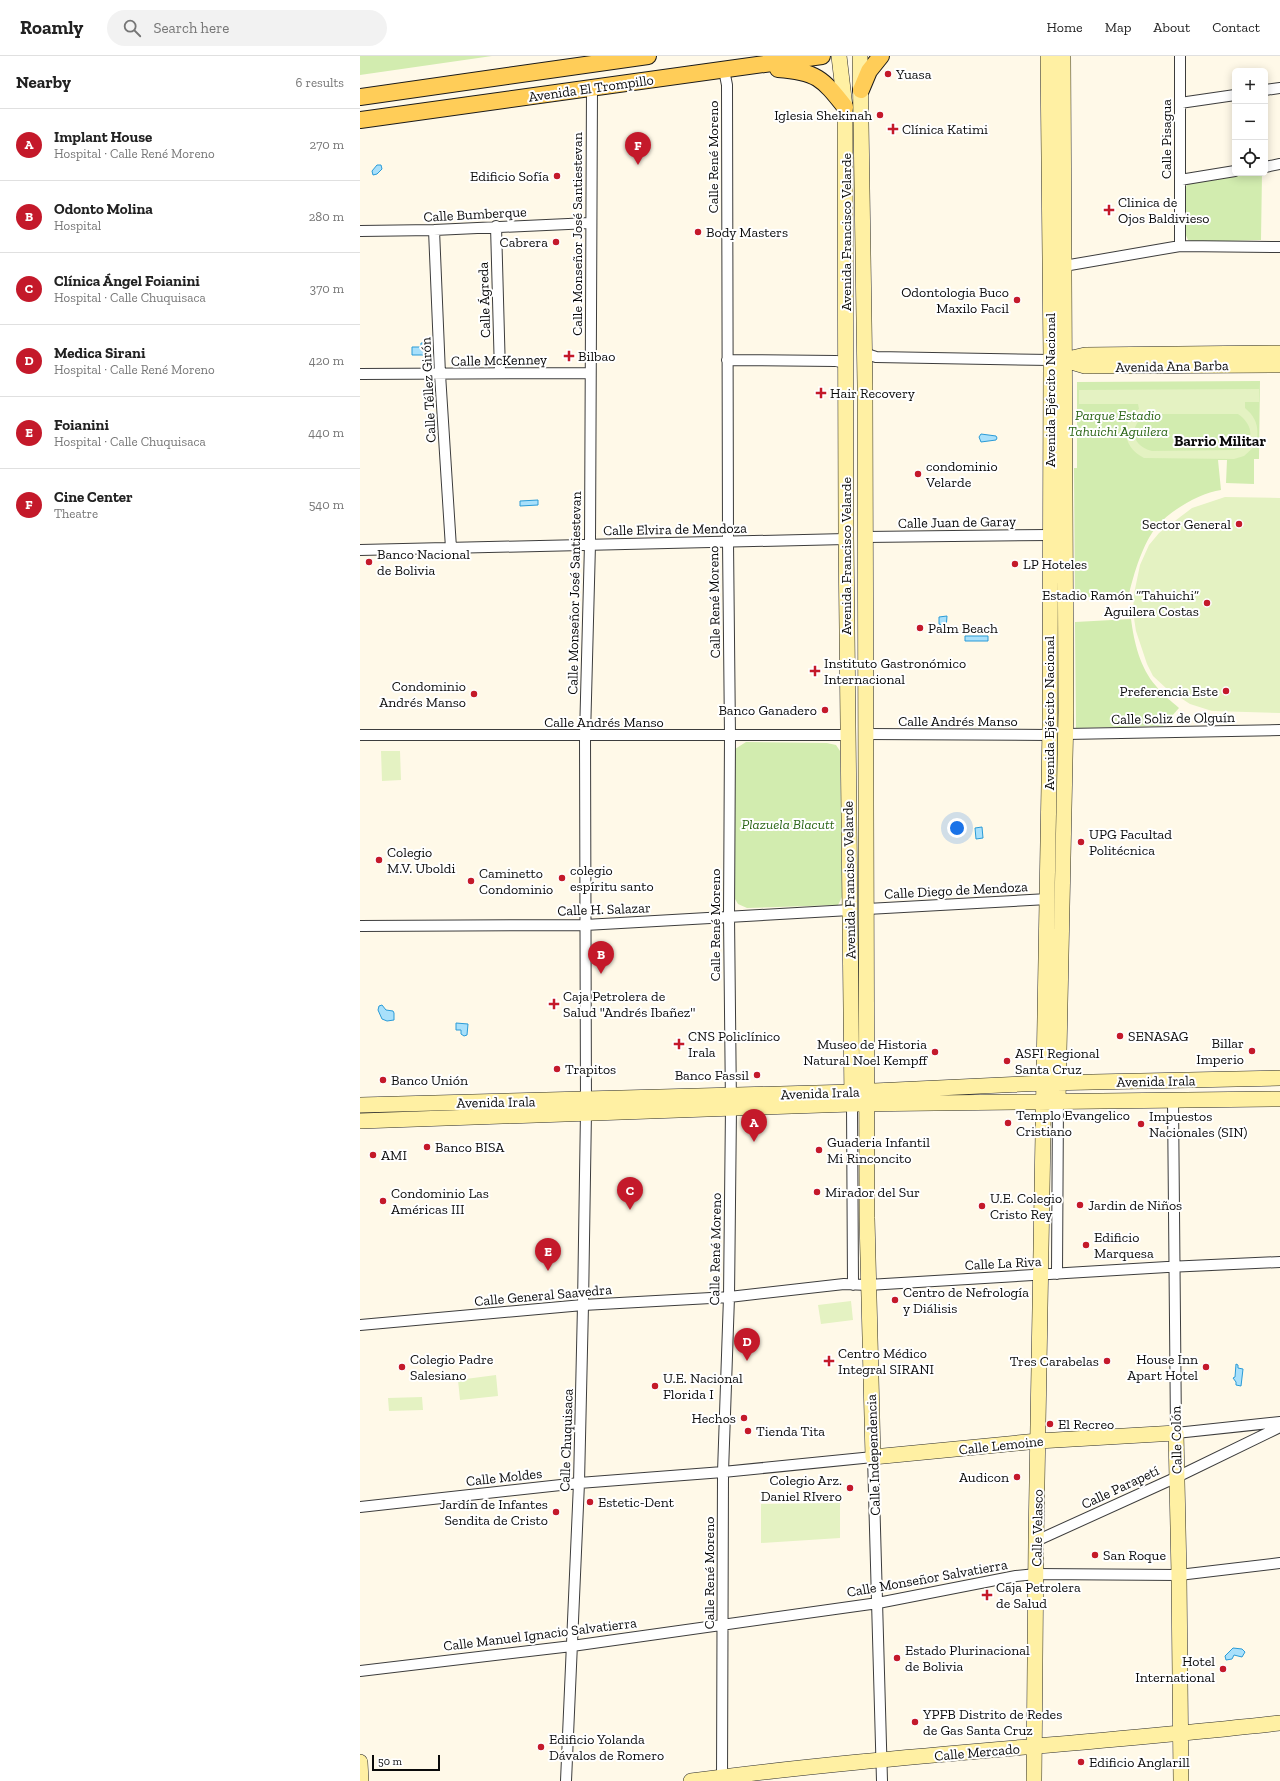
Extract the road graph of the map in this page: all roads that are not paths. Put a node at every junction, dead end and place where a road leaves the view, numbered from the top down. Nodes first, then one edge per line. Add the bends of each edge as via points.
1 (648, 56) edge
2 (822, 56) edge
3 (839, 56) edge
4 (860, 56) edge
5 (881, 56) edge
6 (1048, 56) edge
7 (1063, 56) edge
8 (1180, 56) edge
9 (747, 67) junction
10 (724, 70) junction
11 (592, 88) junction
12 (1280, 88) edge
13 (861, 90) junction
14 (1268, 90) edge
15 (1232, 95) edge
16 (360, 97) edge
17 (1180, 103) junction
18 (845, 107) junction
19 (360, 120) edge
20 (1280, 164) edge
21 (1268, 166) edge
22 (1232, 171) edge
23 (1180, 180) junction
24 (590, 223) junction
25 (496, 226) junction
26 (434, 230) junction
27 (360, 231) edge
28 (1180, 246) junction
29 (1280, 247) edge
30 (1064, 266) junction
31 (846, 325) junction
32 (864, 351) junction
33 (1280, 353) edge
34 (1235, 359) junction
35 (727, 360) junction
36 (1057, 360) junction
37 (845, 363) junction
38 (1280, 365) edge
39 (500, 373) junction
40 (590, 373) junction
41 (360, 374) edge
42 (440, 374) junction
43 (865, 385) junction
44 (1050, 535) junction
45 (1066, 535) junction
46 (865, 536) junction
47 (846, 539) junction
48 (728, 542) junction
49 (590, 544) junction
50 (451, 548) junction
51 (360, 550) edge
52 (1280, 730) edge
53 (1050, 733) junction
54 (1066, 733) junction
55 (360, 734) edge
56 (866, 734) junction
57 (848, 735) junction
58 (585, 736) junction
59 (730, 736) junction
60 (1052, 902) junction
61 (866, 908) junction
62 (850, 910) junction
63 (729, 916) junction
64 (585, 925) junction
65 (360, 926) edge
66 (1280, 1078) edge
67 (1052, 1083) junction
68 (867, 1097) junction
69 (852, 1098) junction
70 (1280, 1099) edge
71 (1173, 1100) junction
72 (1051, 1101) junction
73 (730, 1102) junction
74 (360, 1106) edge
75 (586, 1106) junction
76 (360, 1121) edge
77 (1280, 1262) edge
78 (1175, 1266) junction
79 (1057, 1274) junction
80 (1042, 1275) junction
81 (853, 1285) junction
82 (868, 1285) junction
83 (729, 1297) junction
84 (583, 1305) junction
85 (360, 1325) edge
86 (1280, 1422) edge
87 (1280, 1427) edge
88 (1176, 1433) junction
89 (1038, 1441) junction
90 (873, 1457) junction
91 (723, 1472) junction
92 (1177, 1477) junction
93 (579, 1483) junction
94 (360, 1507) edge
95 (1036, 1541) junction
96 (1280, 1563) edge
97 (1036, 1574) junction
98 (1180, 1575) junction
99 (878, 1603) junction
100 (723, 1624) junction
101 (572, 1646) junction
102 (360, 1671) edge
103 (1280, 1723) edge
104 (1181, 1734) junction
105 (1035, 1747) junction
106 (882, 1759) junction
107 (360, 1762) edge
108 (722, 1779) edge
109 (361, 1781) edge
110 (566, 1781) edge
111 (690, 1781) edge
112 (882, 1781) edge
113 (1034, 1781) edge
114 (1181, 1781) edge

1 - 16 main road, Avenida El Trompillo
2 - 9 main road, Avenida El Trompillo
3 - 18 street, Avenida Francisco Velarde
4 - 13 street, Avenida Francisco Velarde
5 - 13 main road via 869,71
6 - 36 street, Avenida Ejército Nacional
7 - 30 street, Avenida Ejército Nacional
8 - 17 street, Calle Pisagua
9 - 10 main road, Avenida El Trompillo
9 - 18 main road via 800,71 816,76
10 - 11 main road, Avenida El Trompillo
10 - 35 street, Calle René Moreno via 727,85
11 - 19 main road, Avenida El Trompillo
11 - 24 street, Calle Monseñor José Santiestevan
12 - 14 street
13 - 32 street, Avenida Francisco Velarde
15 - 17 street
17 - 23 street, Calle Pisagua
18 - 31 street, Avenida Francisco Velarde
20 - 21 street
22 - 23 street
23 - 28 street, Calle Pisagua
24 - 25 street, Calle Bumberque
24 - 40 street, Calle Monseñor José Santiestevan
25 - 26 street, Calle Bumberque
25 - 39 street, Calle Ágreda
26 - 27 street, Calle Bumberque
26 - 42 street, Calle Téllez Girón
28 - 29 street
28 - 30 street
30 - 36 street, Avenida Ejército Nacional
31 - 32 street via 849,328 852,346
31 - 37 street, Avenida Francisco Velarde
32 - 36 street, Avenida Ana Barba via 870,356 878,357
32 - 43 street, Avenida Francisco Velarde
33 - 34 street, Avenida Ana Barba
34 - 36 street, Avenida Ana Barba via 1086,355
34 - 38 street, Avenida Ana Barba
35 - 37 street
35 - 48 street, Calle René Moreno
36 - 44 street, Avenida Ejército Nacional
36 - 45 street, Avenida Ejército Nacional
37 - 43 street via 860,372
37 - 47 street, Avenida Francisco Velarde
39 - 40 street, Calle McKenney
39 - 42 street, Calle McKenney
40 - 49 street, Calle Monseñor José Santiestevan
41 - 42 street, Calle McKenney
42 - 50 street, Calle Téllez Girón
43 - 46 street, Avenida Francisco Velarde
44 - 45 street via 1058,542
44 - 46 street, Calle Juan de Garay
44 - 53 street, Avenida Ejército Nacional
45 - 54 street, Avenida Ejército Nacional
46 - 47 street via 860,528 856,527 850,530
46 - 56 street, Avenida Francisco Velarde
47 - 48 street, Calle Elvira de Mendoza
47 - 57 street, Avenida Francisco Velarde
48 - 49 street, Calle Elvira de Mendoza
48 - 59 street, Calle René Moreno
49 - 50 street, Calle Elvira de Mendoza
49 - 58 street, Calle Monseñor José Santiestevan
50 - 51 street, Calle Elvira de Mendoza
52 - 54 street, Calle Soliz de Olguín
53 - 54 street via 1058,741
53 - 56 street, Calle Andrés Manso
53 - 60 street, Avenida Ejército Nacional
54 - 60 street, Avenida Ejército Nacional via 1063,893
55 - 58 street, Calle Andrés Manso
56 - 57 street via 856,725
56 - 61 street, Avenida Francisco Velarde
57 - 59 street, Calle Andrés Manso
57 - 62 street, Avenida Francisco Velarde
58 - 59 street, Calle Andrés Manso
58 - 64 street, Calle Monseñor José Santiestevan
59 - 63 street, Calle René Moreno
60 - 61 street, Calle Diego de Mendoza
60 - 67 street, Avenida Ejército Nacional
61 - 62 street via 858,901 854,902
61 - 68 street, Avenida Francisco Velarde
62 - 63 street, Calle H. Salazar
62 - 69 street, Avenida Francisco Velarde
63 - 64 street, Calle H. Salazar
63 - 73 street, Calle René Moreno
64 - 65 street, Calle H. Salazar
64 - 75 street, Calle Monseñor José Santiestevan
66 - 67 street, Avenida Irala
67 - 68 street, Avenida Irala
67 - 72 street, Avenida Ejército Nacional
68 - 69 street, Avenida Irala
68 - 72 street, Avenida Irala
68 - 82 street, Calle Independencia
69 - 73 street, Avenida Irala
69 - 81 street
70 - 71 street, Avenida Irala
71 - 72 street, Avenida Irala
71 - 78 street, Calle Colón
72 - 79 street, Avenida Ejército Nacional
72 - 80 street, Avenida Ejército Nacional
73 - 75 street, Avenida Irala
73 - 83 street, Calle René Moreno
74 - 75 street, Avenida Irala
75 - 76 street, Avenida Irala
75 - 84 street, Calle Chuquisaca
77 - 78 street, Calle La Riva
78 - 79 street, Calle La Riva
78 - 88 street, Calle Colón
79 - 80 street, Calle La Riva
80 - 82 street, Calle La Riva
80 - 89 street, Calle Velasco
81 - 82 street, Calle La Riva
81 - 83 street, Calle La Riva
82 - 90 street, Calle Independencia
83 - 84 street, Calle General Saavedra
83 - 91 street, Calle René Moreno
84 - 85 street, Calle General Saavedra
84 - 93 street, Calle Chuquisaca
86 - 88 street, Calle Lemoine
87 - 92 street, Calle Parapetí
88 - 89 street, Calle Lemoine
88 - 92 street, Calle Colón
89 - 90 street, Calle Lemoine
89 - 95 street, Calle Velasco
90 - 91 street, Calle Lemoine
90 - 99 street, Calle Independencia
91 - 93 street, Calle Moldes
91 - 100 street, Calle René Moreno
92 - 95 street, Calle Parapetí
92 - 98 street, Calle Colón
93 - 94 street, Calle Moldes
93 - 101 street, Calle Chuquisaca
95 - 97 street, Calle Velasco
96 - 98 street, Calle Monseñor Salvatierra
97 - 98 street, Calle Monseñor Salvatierra
97 - 99 street, Calle Monseñor Salvatierra
97 - 105 street, Calle Velasco
98 - 104 street, Calle Colón
99 - 100 street, Calle Monseñor Salvatierra
99 - 106 street, Calle Independencia
100 - 101 street, Calle Manuel Ignacio Salvatierra
100 - 108 street, Calle René Moreno
101 - 102 street, Calle Manuel Ignacio Salvatierra
101 - 110 street, Calle Chuquisaca
103 - 104 street, Calle Mercado
104 - 105 street, Calle Mercado
104 - 114 street, Calle Colón
105 - 106 street, Calle Mercado
105 - 113 street, Calle Velasco
106 - 108 street, Calle Mercado
106 - 112 street, Calle Independencia
107 - 109 street
108 - 111 street, Calle Mercado

